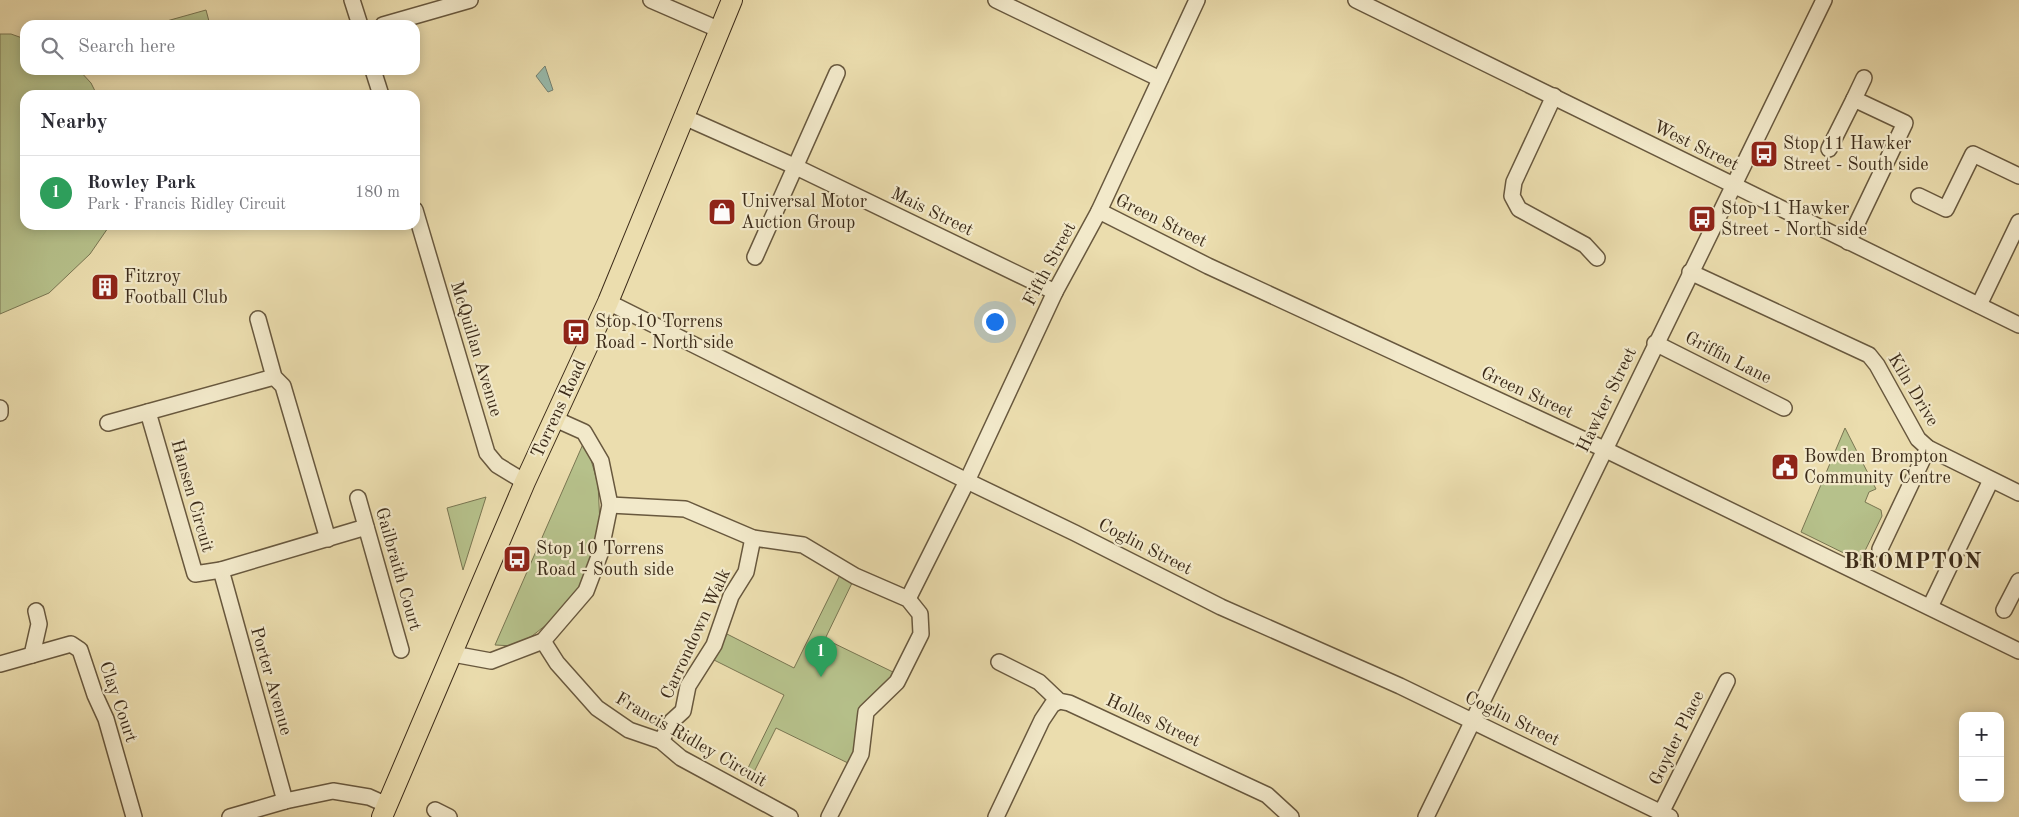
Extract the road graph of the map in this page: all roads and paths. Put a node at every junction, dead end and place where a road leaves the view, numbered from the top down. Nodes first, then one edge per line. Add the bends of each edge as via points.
1 (352, 0) edge
2 (470, 0) edge
3 (651, 0) edge
4 (732, 0) edge
5 (996, 0) edge
6 (1197, 0) edge
7 (1356, 0) edge
8 (1824, 0) edge
9 (358, 20) edge
10 (400, 20) edge
11 (720, 30) junction
12 (837, 73) dead end
13 (375, 75) edge
14 (1864, 78) dead end
15 (1160, 79) junction
16 (379, 90) edge
17 (1554, 96) junction
18 (1854, 99) junction
19 (684, 116) junction
20 (1829, 149) dead end
21 (794, 166) junction
22 (2019, 176) edge
23 (1733, 185) junction
24 (1919, 196) dead end
25 (1099, 212) junction
26 (2019, 222) edge
27 (420, 227) edge
28 (1848, 242) junction
29 (755, 257) dead end
30 (1597, 258) dead end
31 (1690, 272) junction
32 (1054, 292) junction
33 (608, 302) junction
34 (1978, 305) junction
35 (258, 320) dead end
36 (2019, 325) edge
37 (1655, 343) junction
38 (274, 377) junction
39 (0, 408) edge
40 (1784, 408) dead end
41 (148, 412) junction
42 (0, 413) edge
43 (555, 419) junction
44 (108, 423) dead end
45 (1604, 448) junction
46 (1928, 448) junction
47 (1991, 480) junction
48 (968, 481) junction
49 (525, 482) junction
50 (2019, 494) edge
51 (358, 498) dead end
52 (610, 505) junction
53 (366, 527) junction
54 (753, 538) junction
55 (328, 539) junction
56 (1880, 549) dead end
57 (221, 570) junction
58 (2019, 580) edge
59 (908, 599) junction
60 (1930, 607) junction
61 (2004, 610) dead end
62 (36, 611) dead end
63 (543, 641) junction
64 (401, 650) dead end
65 (2019, 651) edge
66 (453, 654) junction
67 (32, 655) junction
68 (999, 662) dead end
69 (0, 664) edge
70 (1727, 681) dead end
71 (1059, 701) junction
72 (1472, 721) junction
73 (661, 741) junction
74 (285, 801) junction
75 (384, 811) edge
76 (1666, 815) edge
77 (134, 817) edge
78 (230, 817) edge
79 (790, 817) edge
80 (829, 817) edge
81 (996, 817) edge
82 (1291, 817) edge
83 (1426, 817) edge

1 - 9 street
2 - 10 street
3 - 11 street
4 - 11 main road, Torrens Road
5 - 15 street
6 - 15 street, Fifth Street
7 - 17 street, West Street
8 - 23 street, Hawker Street
11 - 19 main road, Torrens Road
12 - 21 street
13 - 16 street
14 - 18 street
15 - 25 street, Fifth Street
17 - 23 street, West Street
17 - 30 street via 1514,182 1512,196 1519,209 1585,245
18 - 20 street
18 - 28 street via 1904,123
19 - 21 street, Mais Street
19 - 33 main road, Torrens Road
21 - 29 street
21 - 32 street, Mais Street
22 - 24 street via 1973,154 1946,209
23 - 28 street, West Street
23 - 31 street, Hawker Street
25 - 32 street, Fifth Street
25 - 45 street, Green Street via 1208,266
26 - 34 street
27 - 49 street, McQuillan Avenue via 488,453 497,465
28 - 34 street, West Street
31 - 37 street, Hawker Street
31 - 46 street, Kiln Drive via 1869,355 1918,439
32 - 48 street, Fifth Street
33 - 43 main road, Torrens Road
33 - 48 street, Coglin Street
34 - 36 street, West Street
35 - 38 street
37 - 40 street, Griffin Lane
37 - 45 street, Hawker Street
38 - 41 street
38 - 55 street via 283,386
39 - 42 street
41 - 44 street
41 - 57 street, Hansen Circuit via 195,574
43 - 49 main road, Torrens Road
43 - 52 street via 584,432 601,461
45 - 60 street, Green Street
45 - 72 street, Hawker Street
46 - 47 street, Kiln Drive
46 - 56 street
47 - 50 street, Kiln Drive
47 - 60 street
48 - 59 street, Fifth Street
48 - 72 street, Coglin Street via 1221,607
49 - 66 main road, Torrens Road
51 - 53 street, Gailbraith Court
52 - 54 street via 685,509
52 - 63 street via 600,554 586,591
53 - 55 street, Hansen Circuit
53 - 64 street, Gailbraith Court
54 - 59 street via 803,545 855,576
54 - 73 street, Carrondown Walk via 746,572 732,596 714,645 688,686 683,711 672,721
55 - 57 street, Hansen Circuit
57 - 74 street, Porter Avenue
58 - 61 street
59 - 80 street via 920,614 921,634 897,682 866,712 861,754
60 - 65 street, Green Street
62 - 67 street via 39,624
63 - 66 street via 491,661
63 - 73 street, Francis Ridley Circuit via 557,663 597,708 629,730
66 - 75 main road, Torrens Road
67 - 69 street, Clay Court
67 - 77 street, Clay Court via 71,644 80,650 94,695 106,719
68 - 71 street, Holles Street via 1039,682
70 - 76 street, Goyder Place
71 - 81 street via 1052,705 1042,720
71 - 82 street, Holles Street via 1267,795
72 - 76 street, Coglin Street
72 - 83 street, Hawker Street
73 - 79 street, Francis Ridley Circuit via 681,758
74 - 75 street via 333,791 369,797
74 - 78 street

